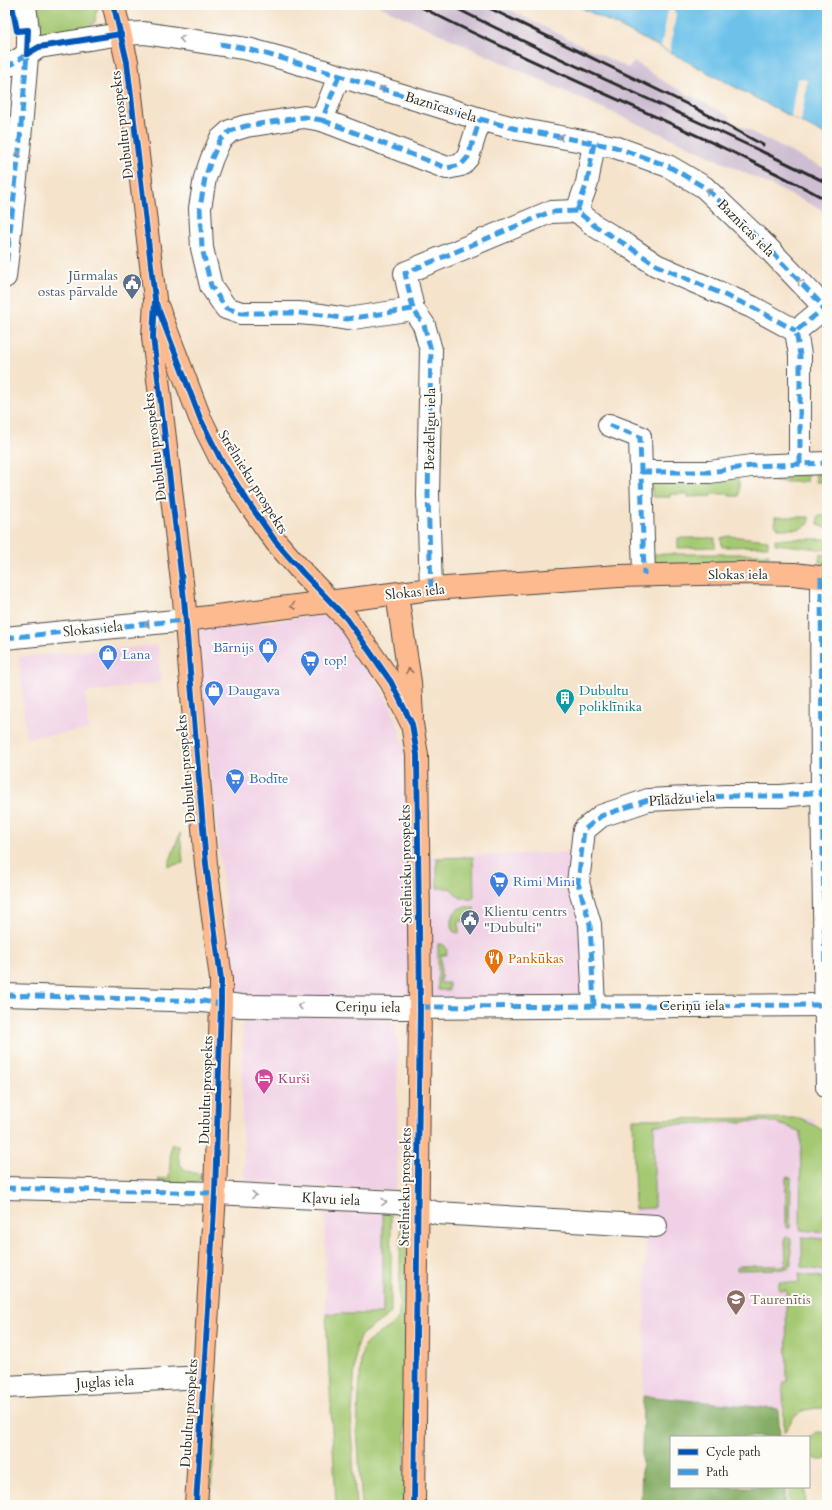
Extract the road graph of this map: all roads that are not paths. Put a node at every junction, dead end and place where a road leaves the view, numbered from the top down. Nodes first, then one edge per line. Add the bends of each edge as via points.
1 (25, 5) edge
2 (113, 5) edge
3 (121, 34) junction
4 (27, 54) junction
5 (5, 66) edge
6 (339, 76) junction
7 (480, 119) junction
8 (322, 120) junction
9 (594, 143) junction
10 (577, 211) junction
11 (5, 277) edge
12 (155, 299) junction
13 (412, 309) junction
14 (826, 309) edge
15 (796, 331) junction
16 (164, 416) junction
17 (200, 418) junction
18 (609, 426) dead end
19 (827, 463) edge
20 (800, 464) junction
21 (641, 472) junction
22 (644, 576) junction
23 (824, 578) edge
24 (431, 589) junction
25 (397, 594) junction
26 (332, 601) junction
27 (185, 620) junction
28 (5, 638) edge
29 (412, 724) junction
30 (822, 792) junction
31 (5, 995) edge
32 (221, 1004) junction
33 (826, 1005) edge
34 (594, 1006) junction
35 (420, 1007) junction
36 (827, 1086) edge
37 (5, 1188) edge
38 (215, 1193) junction
39 (417, 1208) junction
40 (656, 1226) dead end
41 (204, 1377) junction
42 (5, 1387) edge
43 (196, 1505) edge
44 (414, 1505) edge

1 - 4 street
2 - 3 main road, Dubultu prospekts
3 - 4 street, Baznīcas iela via 39,47
6 -> 3 street, Baznīcas iela via 248,49 144,33
3 - 12 main road, Dubultu prospekts via 127,62
4 - 5 street, Baznīcas iela
11 -> 4 street
7 -> 6 street, Baznīcas iela
6 - 8 street
7 - 8 street via 468,157 461,166 447,168
9 -> 7 street, Baznīcas iela via 517,129
8 - 13 street via 304,117 246,126 230,131 220,140 205,178 200,208 202,248 211,286 226,308 241,313 298,312 347,319
9 - 10 street via 587,183
14 -> 9 street, Baznīcas iela via 768,248 704,187 668,166 615,147
10 - 13 street, Bezdelīgu iela via 550,212 405,274
10 - 15 street via 595,226 656,265 752,307
12 - 16 main road, Dubultu prospekts via 153,338
12 - 17 main road, Strēlnieku prospekts
13 - 24 street, Bezdelīgu iela via 424,325 431,350 428,495
14 - 15 street
15 - 20 street via 800,355
16 - 17 main road via 178,412
16 - 27 main road, Dubultu prospekts
17 - 26 main road, Strēlnieku prospekts via 220,458 276,542
18 - 21 street via 640,437
19 - 20 street
20 - 21 street via 751,466 710,472
21 - 22 street
22 - 23 main road, Slokas iela via 743,573 794,574
22 - 24 main road, Slokas iela
23 - 30 street
24 - 25 main road, Slokas iela
25 - 26 main road, Slokas iela
29 -> 25 main road via 410,682
26 -> 27 main road, Slokas iela
26 - 29 main road, Strēlnieku prospekts via 390,682
27 -> 28 street, Slokas iela
27 - 32 main road, Dubultu prospekts
29 - 35 main road, Strēlnieku prospekts via 417,755
30 - 33 street
30 - 34 street, Pīlādžu iela via 780,796 648,800 601,816 584,830 578,883 590,924
31 - 32 street, Ceriņu iela via 203,1001
35 -> 32 street, Ceriņu iela
32 - 38 main road, Dubultu prospekts
33 - 34 street, Ceriņu iela
33 - 36 street
34 - 35 street, Ceriņu iela
35 - 39 main road, Strēlnieku prospekts
37 - 38 street, Kļavu iela
38 -> 39 street, Kļavu iela via 398,1202
38 - 41 main road, Dubultu prospekts
39 - 40 street, Kļavu iela via 437,1213
39 - 44 main road, Strēlnieku prospekts
41 - 42 street, Juglas iela
41 - 43 main road, Dubultu prospekts

